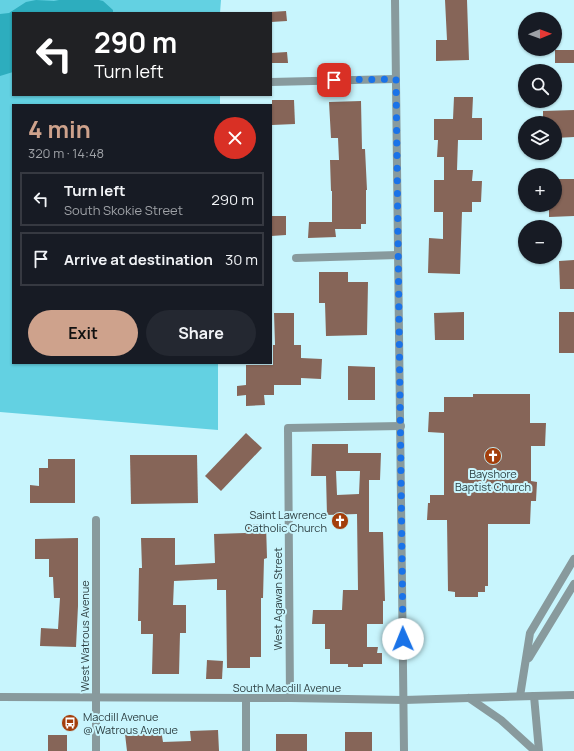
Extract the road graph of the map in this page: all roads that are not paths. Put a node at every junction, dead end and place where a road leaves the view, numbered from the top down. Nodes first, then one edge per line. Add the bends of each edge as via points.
1 (395, 0) edge
2 (396, 79) junction
3 (272, 82) edge
4 (398, 255) junction
5 (296, 258) dead end
6 (401, 426) junction
7 (96, 520) dead end
8 (574, 559) edge
9 (574, 584) edge
10 (526, 662) junction
11 (574, 695) edge
12 (520, 696) junction
13 (534, 696) junction
14 (0, 697) edge
15 (96, 698) junction
16 (246, 698) junction
17 (290, 698) junction
18 (469, 698) junction
19 (404, 700) junction
20 (96, 751) edge
21 (246, 751) edge
22 (404, 751) edge
23 (535, 751) edge
24 (539, 751) edge

1 - 2 street
2 - 3 street
2 - 4 street
4 - 5 street
4 - 6 street
6 - 17 street, West Agawan Street via 288,428
6 - 19 street
7 - 15 street, West Watrous Avenue
8 - 10 street via 530,633
9 - 10 street
10 - 12 street
11 - 13 street, South Macdill Avenue
12 - 13 street, South Macdill Avenue
12 - 18 street, South Macdill Avenue
13 - 24 street
14 - 15 street, South Macdill Avenue
15 - 16 street, South Macdill Avenue
15 - 20 street, West Watrous Avenue
16 - 17 street, South Macdill Avenue
16 - 21 street
17 - 19 street, South Macdill Avenue
18 - 19 street, South Macdill Avenue
18 - 23 street via 501,720
19 - 22 street

